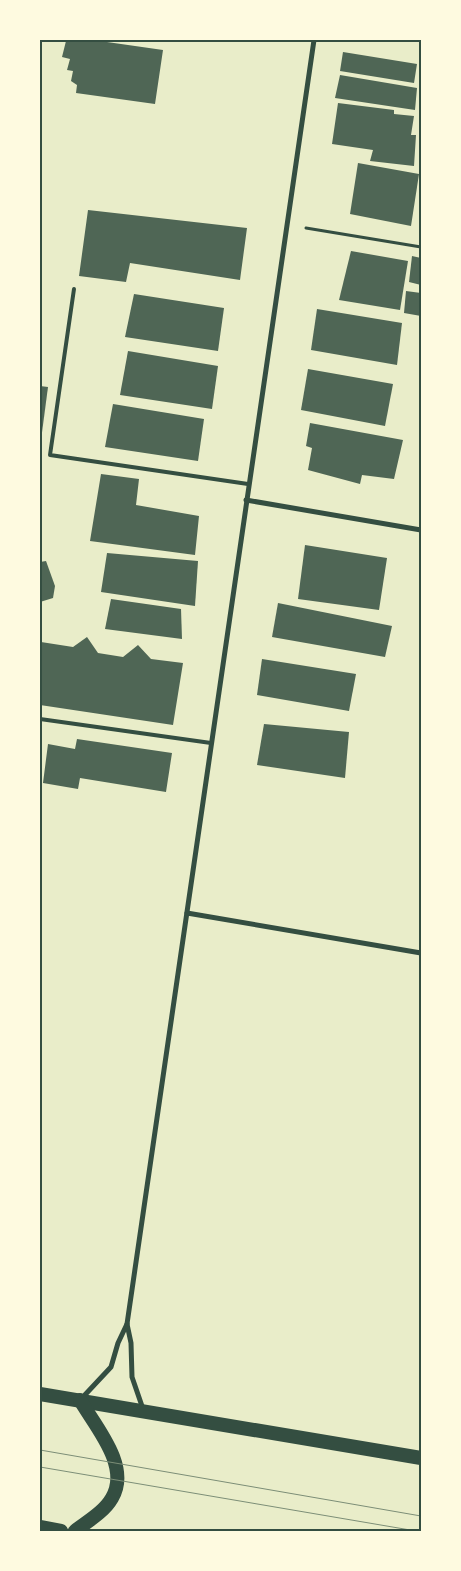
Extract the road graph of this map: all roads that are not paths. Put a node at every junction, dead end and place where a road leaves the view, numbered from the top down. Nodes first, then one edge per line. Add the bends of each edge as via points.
1 (314, 40) edge
2 (74, 289) dead end
3 (248, 484) junction
4 (246, 500) junction
5 (421, 530) edge
6 (40, 720) edge
7 (211, 743) junction
8 (187, 913) junction
9 (421, 953) edge
10 (127, 1324) junction
11 (40, 1394) edge
12 (80, 1400) junction
13 (143, 1411) junction
14 (421, 1458) edge
15 (40, 1528) edge
16 (61, 1531) edge
17 (75, 1531) edge

1 - 3 street
2 - 3 lane via 50,455
3 - 4 street
4 - 5 street
4 - 7 street
6 - 7 lane
7 - 8 street
8 - 9 street
8 - 10 street
10 - 12 street via 107,1374
10 - 13 street via 132,1377
11 - 12 highway
12 - 13 highway
12 - 17 highway via 112,1455 118,1480 112,1499
13 - 14 highway
15 - 16 highway

